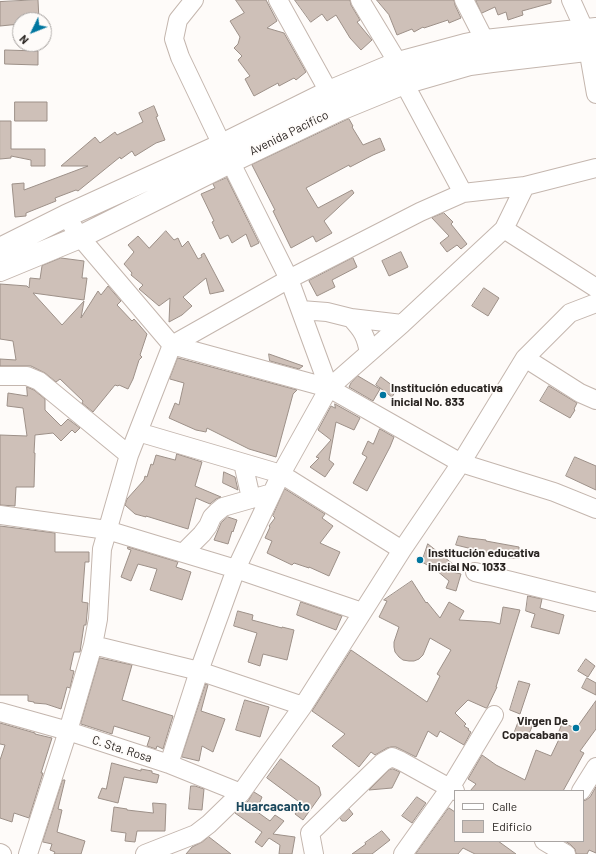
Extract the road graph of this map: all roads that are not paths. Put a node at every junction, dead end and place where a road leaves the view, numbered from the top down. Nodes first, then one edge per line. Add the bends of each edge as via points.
1 (194, 0) edge
2 (278, 0) edge
3 (360, 0) edge
4 (464, 0) edge
5 (572, 0) edge
6 (591, 40) edge
7 (488, 51) junction
8 (401, 73) junction
9 (596, 94) edge
10 (333, 101) junction
11 (226, 154) junction
12 (596, 168) edge
13 (525, 186) junction
14 (463, 193) junction
15 (66, 216) junction
16 (504, 229) junction
17 (80, 237) junction
18 (0, 249) edge
19 (0, 270) edge
20 (289, 279) junction
21 (596, 288) edge
22 (596, 302) edge
23 (301, 310) junction
24 (351, 318) junction
25 (402, 324) junction
26 (172, 345) junction
27 (369, 353) junction
28 (525, 358) junction
29 (0, 376) edge
30 (329, 388) junction
31 (596, 400) edge
32 (138, 432) junction
33 (129, 456) junction
34 (461, 462) junction
35 (243, 463) junction
36 (281, 474) junction
37 (272, 493) junction
38 (252, 498) junction
39 (596, 508) edge
40 (0, 515) edge
41 (107, 530) junction
42 (402, 550) junction
43 (183, 553) junction
44 (236, 569) junction
45 (475, 572) dead end
46 (596, 602) edge
47 (362, 612) junction
48 (93, 645) junction
49 (199, 671) junction
50 (303, 706) junction
51 (0, 712) edge
52 (494, 715) dead end
53 (68, 732) junction
54 (169, 764) junction
55 (596, 767) edge
56 (452, 789) edge
57 (582, 790) edge
58 (241, 794) junction
59 (546, 845) edge
60 (28, 854) edge
61 (145, 854) edge
62 (314, 854) edge
63 (403, 854) edge
64 (566, 854) edge

1 - 11 street via 178,20 174,39
2 - 10 street
3 - 8 street
4 - 7 street
5 - 6 street
6 - 7 main road, Avenida Pacifico
6 - 9 street
7 - 8 main road, Avenida Pacifico via 465,45
8 - 10 main road, Avenida Pacifico
8 - 14 street
10 - 11 main road, Avenida Pacifico
11 - 15 main road, Avenida Pacifico
11 - 17 main road, Avenida Pacifico
11 - 20 street
12 - 13 street
13 - 14 street
13 - 16 street
14 - 20 street
15 - 17 street
15 - 18 main road, Avenida Pacifico
16 - 21 street
16 - 25 street
17 - 19 main road, Avenida Pacifico
17 - 26 street
20 - 23 street
20 - 26 street
22 - 28 street via 570,312
23 - 24 street via 327,312
23 - 30 street
24 - 25 street
24 - 27 street via 363,331
25 - 27 street
26 - 30 street
26 - 32 street
27 - 30 street
28 - 31 street via 580,393
28 - 34 street
29 - 33 street via 27,376 39,381
30 - 34 street
30 - 36 street
32 - 33 street
32 - 35 street
33 - 41 street
34 - 39 street
34 - 42 street
35 - 36 street
35 - 38 street
36 - 37 street
36 - 42 street
37 - 38 street
37 - 44 street
38 - 43 street via 223,507
40 - 41 street
41 - 43 street
41 - 48 street via 102,549 98,619
42 - 47 street
43 - 44 street
44 - 47 street
44 - 49 street
45 - 46 street
47 - 50 street
48 - 49 street
48 - 53 street
49 - 50 street
49 - 54 street
50 - 58 street
51 - 53 street, C. Sta. Rosa
52 - 56 street
53 - 54 street, C. Sta. Rosa
53 - 60 street
54 - 58 street, C. Sta. Rosa
55 - 57 street
56 - 62 street via 392,757 383,762 310,833
56 - 63 street
58 - 61 street via 196,834
59 - 64 street

